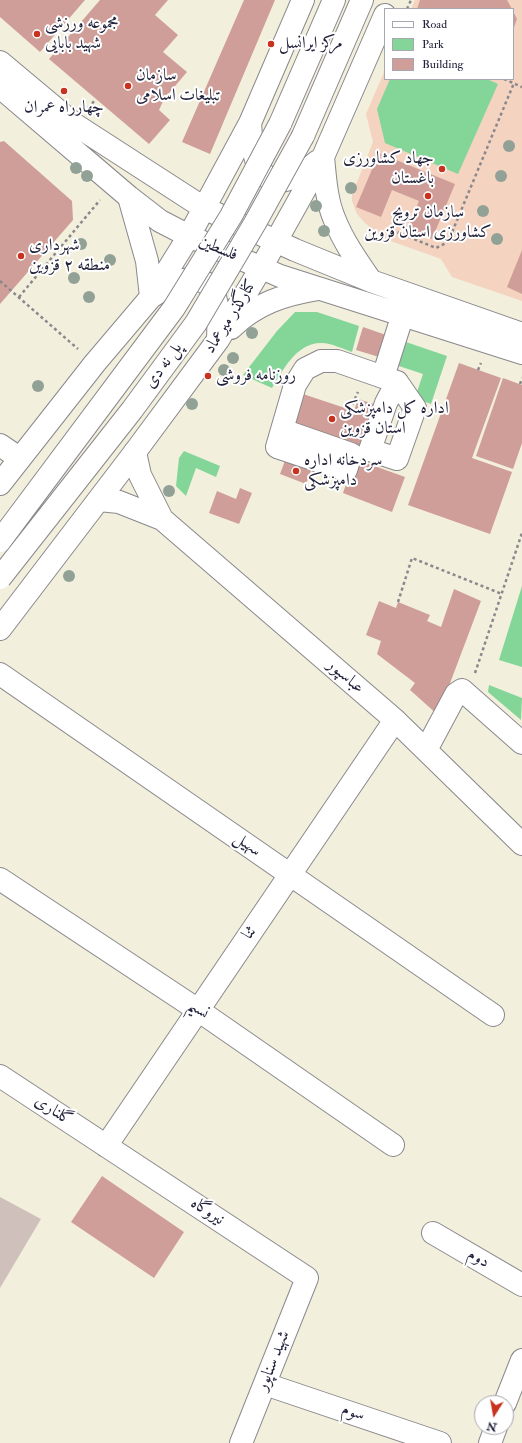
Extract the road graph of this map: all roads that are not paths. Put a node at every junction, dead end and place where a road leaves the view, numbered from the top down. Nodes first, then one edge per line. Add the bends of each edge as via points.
1 (303, 0) edge
2 (334, 0) edge
3 (362, 0) edge
4 (384, 17) edge
5 (0, 62) edge
6 (0, 87) edge
7 (250, 123) junction
8 (323, 157) junction
9 (121, 191) junction
10 (204, 208) junction
11 (189, 236) junction
12 (276, 241) junction
13 (262, 268) junction
14 (371, 281) junction
15 (324, 288) junction
16 (151, 297) junction
17 (403, 314) junction
18 (522, 334) edge
19 (218, 340) junction
20 (522, 352) edge
21 (282, 430) dead end
22 (0, 445) edge
23 (135, 452) junction
24 (19, 458) junction
25 (1, 480) edge
26 (99, 500) junction
27 (162, 518) junction
28 (0, 541) edge
29 (0, 578) edge
30 (0, 629) edge
31 (0, 674) edge
32 (395, 720) junction
33 (522, 743) edge
34 (426, 750) junction
35 (522, 844) edge
36 (290, 875) junction
37 (0, 879) edge
38 (198, 1010) junction
39 (493, 1015) dead end
40 (0, 1076) edge
41 (393, 1145) dead end
42 (106, 1146) junction
43 (433, 1233) dead end
44 (307, 1278) joint
45 (522, 1285) edge
46 (522, 1360) edge
47 (265, 1384) junction
48 (508, 1395) edge
49 (241, 1443) edge
50 (440, 1443) edge

1 - 7 main road
2 - 28 main road, پل نه دی, bridge via 280,124 231,216 174,308
3 - 29 main road, پل نه دی, bridge via 303,136 196,323 132,410
4 - 8 main road, کنارگذر میرعماد
5 - 10 main road, فلسطین via 74,124
6 - 9 main road, فلسطین
7 - 8 main road via 254,157 267,177 274,180 290,180
7 - 10 main road
8 - 12 main road, کنارگذر میرعماد
8 - 14 main road via 333,217 355,259
9 - 11 main road, فلسطین via 160,221
9 - 16 main road via 147,261
10 - 11 main road
10 - 12 main road, فلسطین
11 - 13 main road, فلسطین
11 - 16 main road
12 - 13 main road, کنارگذر میرعماد
12 - 14 main road, فلسطین
13 - 15 main road, فلسطین via 280,276
13 - 19 main road, کنارگذر میرعماد
14 - 18 main road, فلسطین
15 - 17 main road, فلسطین
15 - 19 main road via 272,300 240,319
16 - 19 main road via 170,285 185,280 202,281 209,286 219,306
16 - 24 main road
17 - 20 main road, فلسطین
17 - 21 main road via 390,379 337,361 321,361 305,369 295,385
19 - 23 main road, کنارگذر میرعماد
22 - 24 main road
23 - 26 main road, کنارگذر میرعماد
23 - 27 main road via 136,466
24 - 25 main road
26 - 27 main road via 119,502
26 - 30 main road, کنارگذر میرعماد
27 - 32 main road, عباسپور
31 - 36 main road, سهیل
32 - 34 main road, عباسپور
32 - 36 main road, ثنا
33 - 34 main road via 462,690 456,694
34 - 35 main road, عباسپور
36 - 38 main road, ثنا
36 - 39 main road, سهیل
37 - 38 main road, نسیم
38 - 41 main road, نسیم
38 - 42 main road, ثنا
40 - 42 main road, گلناری
42 - 44 main road, نیروگاه
43 - 45 main road, دوم
44 - 47 main road, شهید سناپور
46 - 48 main road
47 - 49 main road, شهید سناپور
47 - 50 main road, سوم

